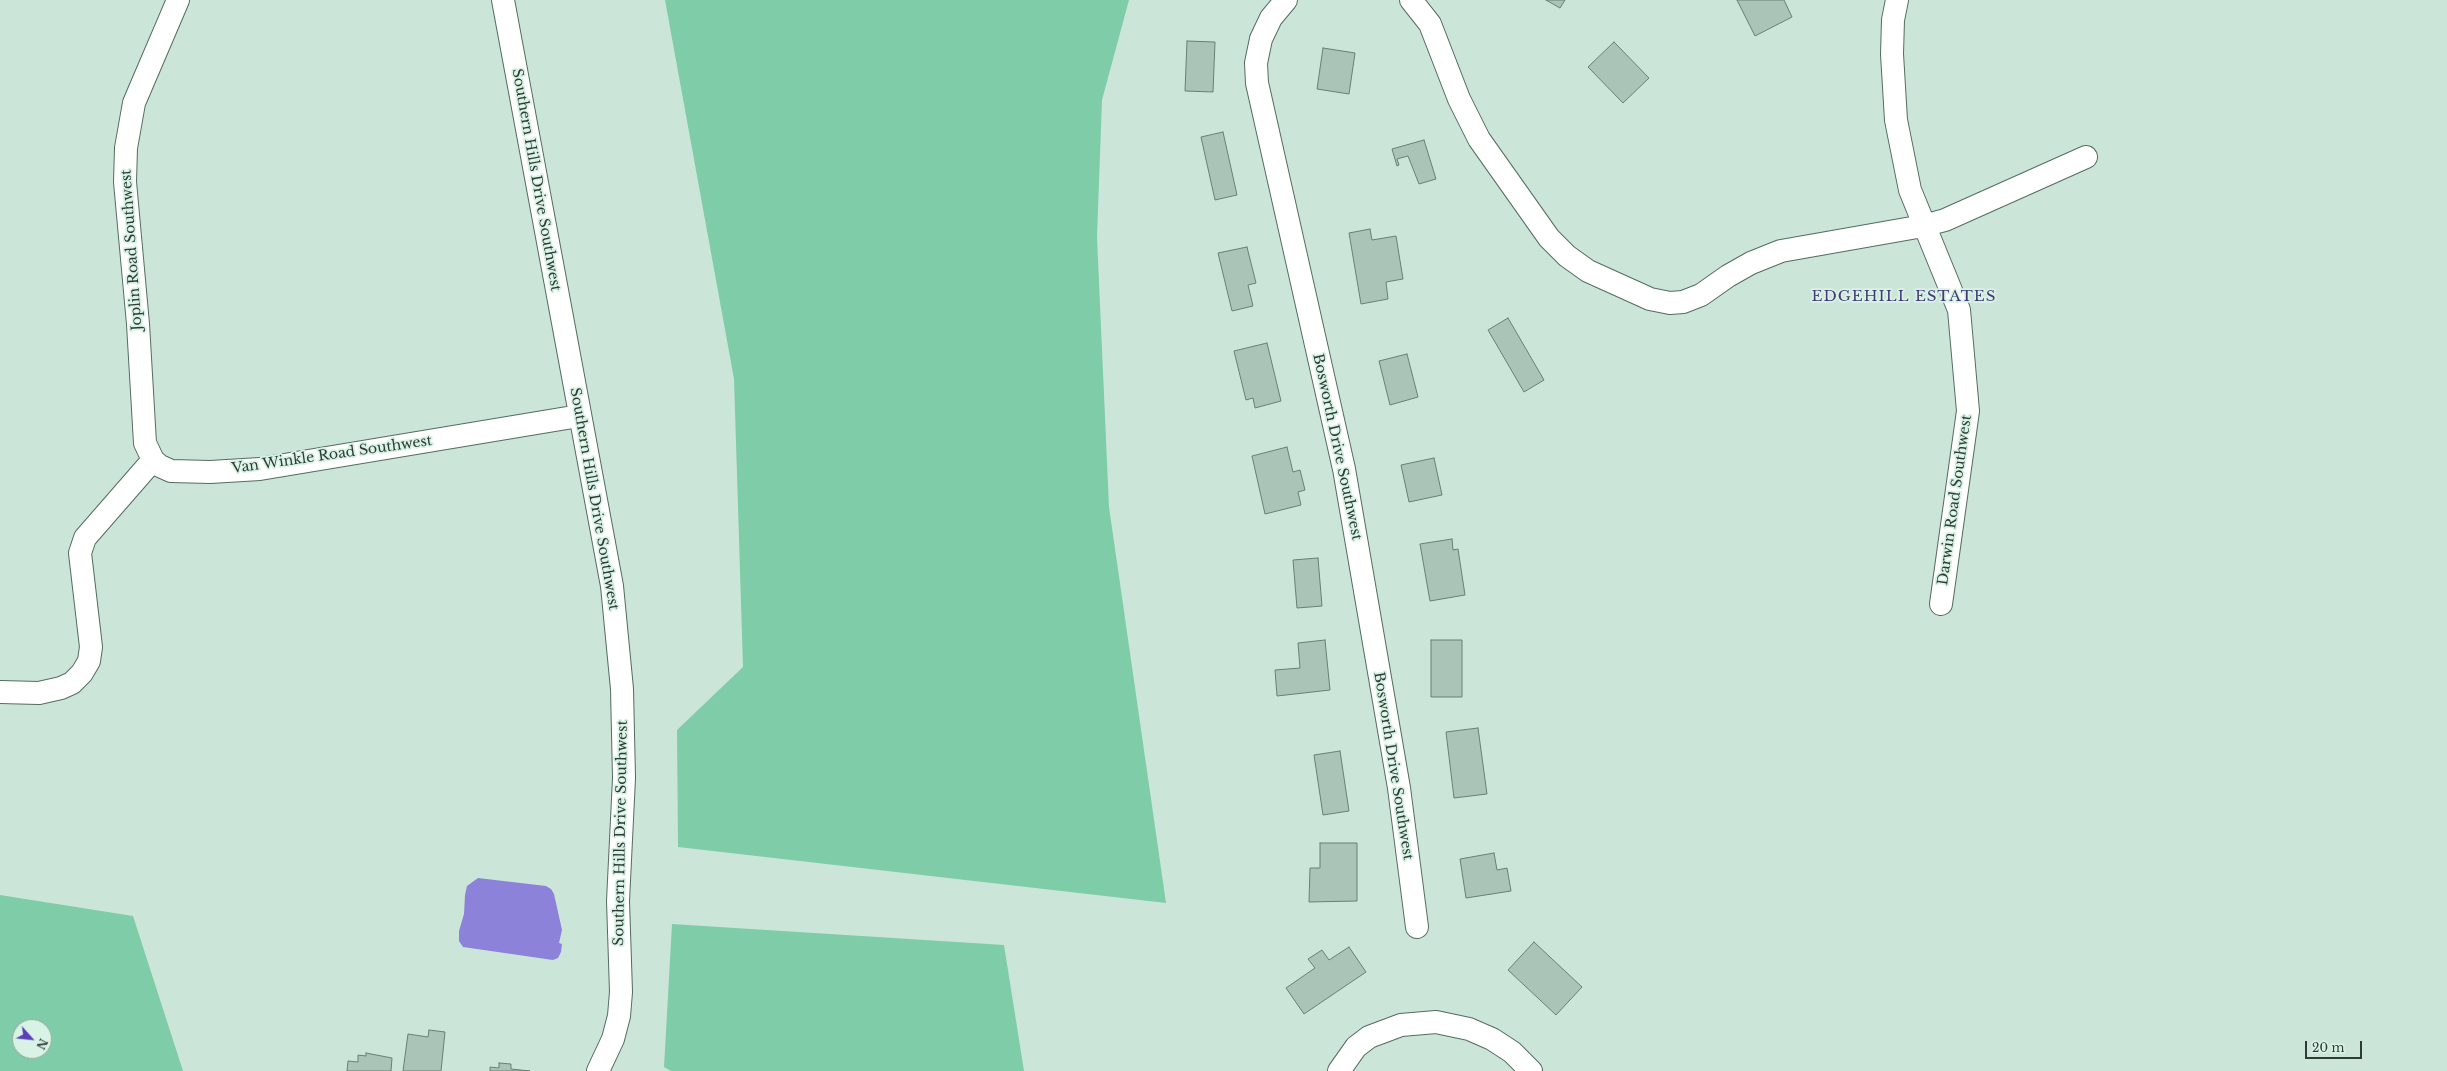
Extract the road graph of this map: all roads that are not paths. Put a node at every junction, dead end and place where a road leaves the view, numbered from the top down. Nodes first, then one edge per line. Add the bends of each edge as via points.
1 (178, 0) edge
2 (503, 0) edge
3 (1286, 0) edge
4 (1411, 0) edge
5 (1897, 0) edge
6 (2086, 157) dead end
7 (1923, 226) junction
8 (579, 416) junction
9 (153, 460) junction
10 (1941, 604) dead end
11 (0, 692) edge
12 (1417, 927) dead end
13 (598, 1071) edge
14 (1339, 1071) edge
15 (1531, 1071) edge

1 - 9 street, Joplin Road Southwest via 134,104 126,148 125,182 138,324 145,443
2 - 8 street, Southern Hills Drive Southwest
3 - 12 street, Bosworth Drive Southwest via 1271,18 1261,39 1256,63 1257,83 1344,469 1399,788
4 - 7 street via 1430,24 1459,99 1479,139 1549,238 1567,256 1588,271 1650,299 1670,303 1683,302 1701,295 1751,263 1781,252
5 - 7 street, Darwin Road Southwest via 1892,54 1896,120 1910,190
6 - 7 street via 1945,220
7 - 10 street, Darwin Road Southwest via 1959,310 1968,411
8 - 9 street, Van Winkle Road Southwest via 260,469 171,471
8 - 13 street, Southern Hills Drive Southwest via 612,586 622,689 624,778 618,901 621,992 619,1016 613,1039
9 - 11 street via 85,538 80,553 91,647 89,661 82,673 72,683 61,688 39,693
14 - 15 street via 1356,1047 1369,1037 1396,1026 1436,1022 1469,1029 1492,1039 1512,1052

